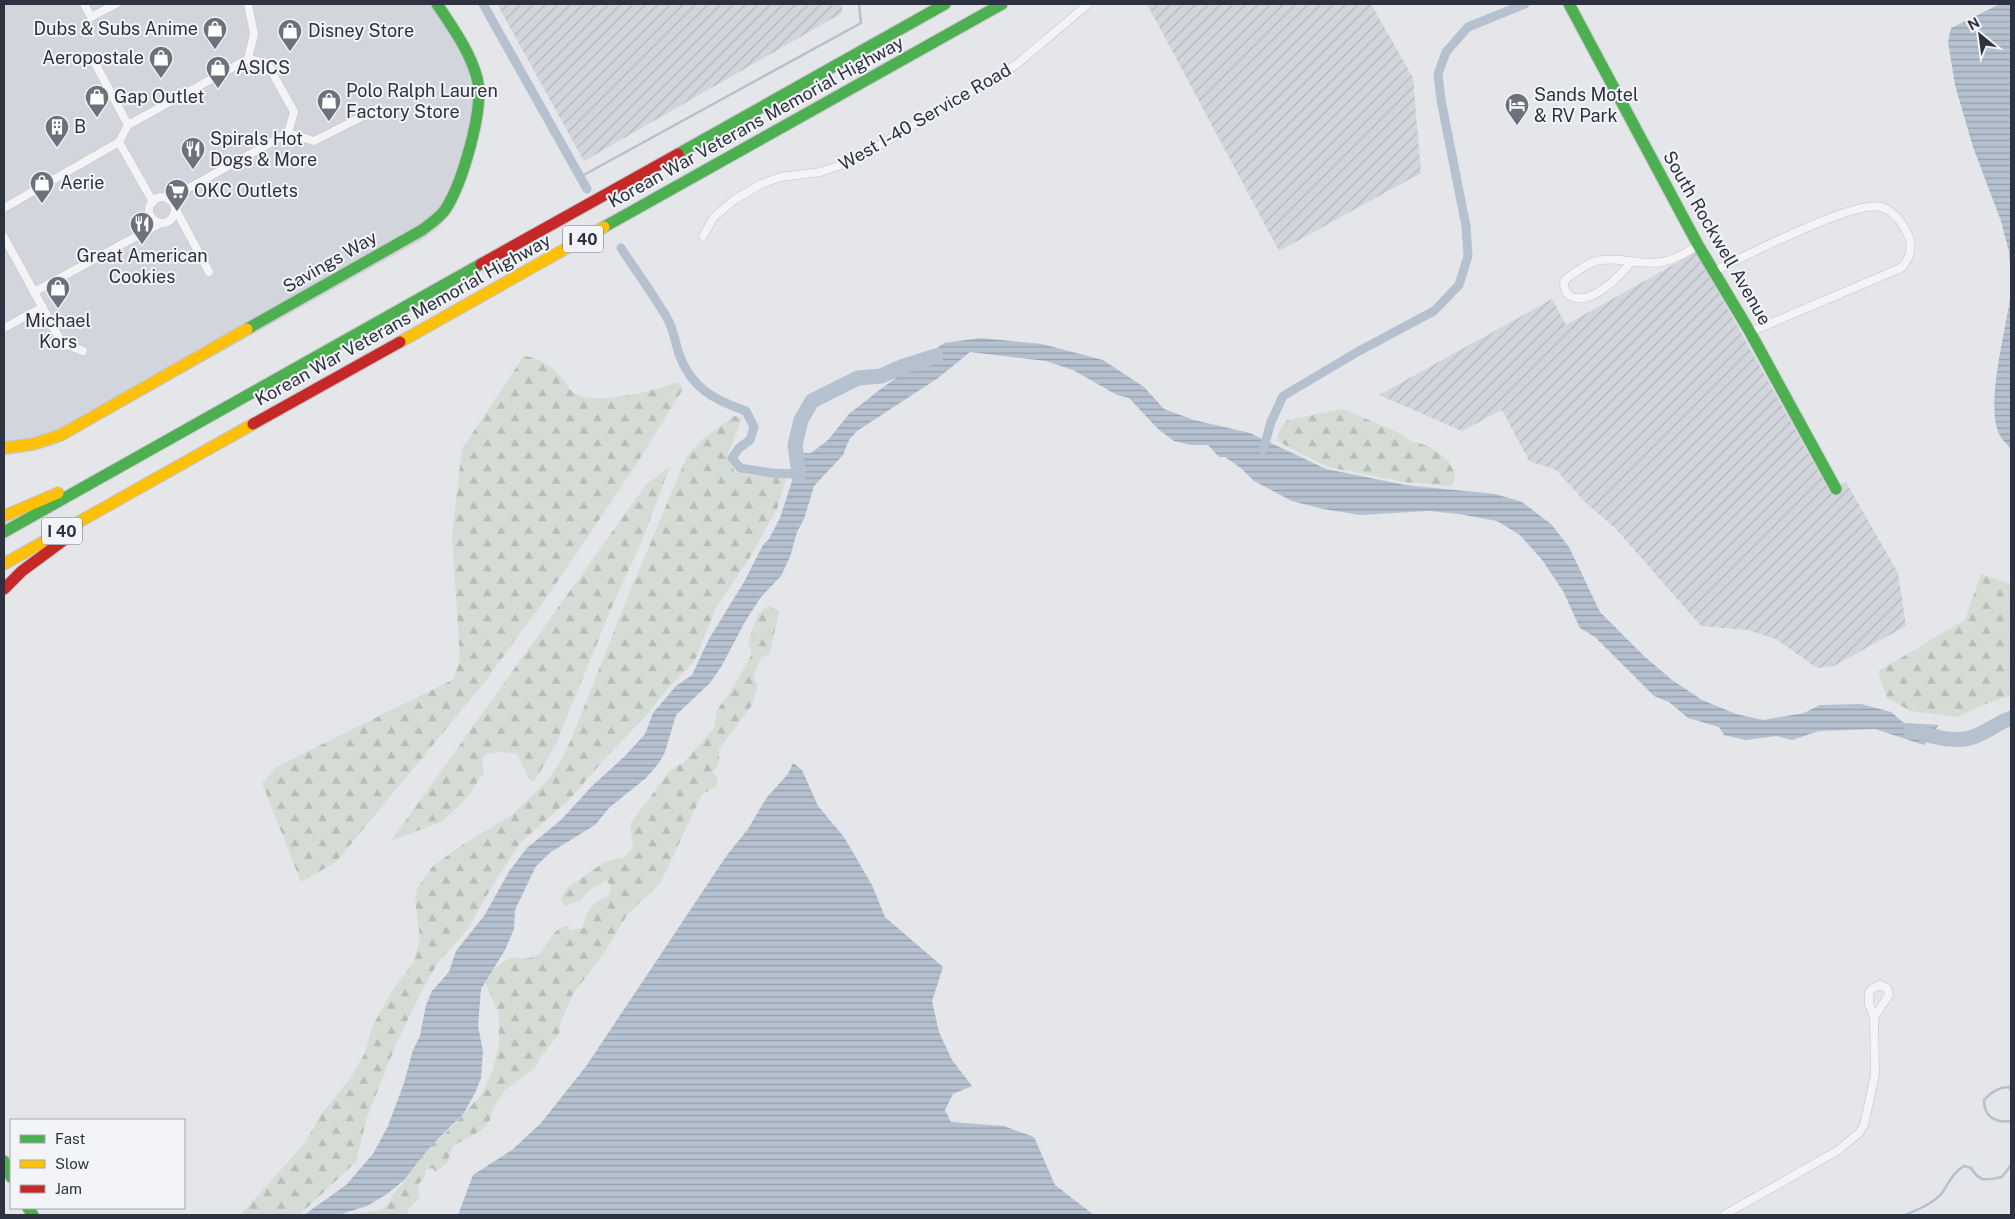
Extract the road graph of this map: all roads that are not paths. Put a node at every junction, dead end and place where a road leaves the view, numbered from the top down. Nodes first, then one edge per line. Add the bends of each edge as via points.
1 (84, 4) edge
2 (116, 4) edge
3 (248, 4) edge
4 (437, 4) edge
5 (945, 4) edge
6 (1002, 4) edge
7 (1088, 4) edge
8 (1569, 4) edge
9 (248, 59) junction
10 (96, 65) dead end
11 (377, 109) dead end
12 (128, 125) junction
13 (288, 133) junction
14 (118, 142) junction
15 (169, 199) junction
16 (153, 202) junction
17 (4, 208) edge
18 (175, 208) junction
19 (161, 223) junction
20 (703, 236) dead end
21 (4, 237) edge
22 (1698, 245) junction
23 (1632, 261) junction
24 (1714, 271) junction
25 (208, 272) dead end
26 (34, 292) junction
27 (43, 307) junction
28 (4, 328) edge
29 (1750, 332) junction
30 (83, 351) dead end
31 (4, 448) edge
32 (115, 470) junction
33 (1836, 488) dead end
34 (120, 498) junction
35 (4, 516) edge
36 (4, 532) edge
37 (4, 564) edge
38 (4, 589) edge
39 (1874, 1017) dead end
40 (4, 1161) edge
41 (10, 1175) edge
42 (1724, 1215) edge

1 - 2 street via 91,17
3 - 9 street via 254,34
4 - 31 main road, Savings Way via 469,60 479,94 459,180 453,196 436,220 69,430 33,444
5 - 32 main road, Korean War Veterans Memorial Highway / I 40
6 - 34 main road, Korean War Veterans Memorial Highway / I 40
7 - 20 street, West I-40 Service Road via 1017,64 995,78 850,162 820,172 782,177 761,184 734,200 714,218
8 - 22 main road, South Rockwell Avenue
9 - 12 street
9 - 13 street via 267,63 294,112
10 - 12 street
11 - 13 street via 314,141
12 - 14 street
13 - 15 street
14 - 16 street
14 - 17 street
15 - 16 street via 160,198
15 - 18 street
16 - 19 street via 150,214
18 - 19 street via 174,217
18 - 25 street
19 - 26 street
21 - 26 street
22 - 23 street via 1664,262
22 - 24 main road, South Rockwell Avenue
23 - 23 street via 1599,260 1567,278 1564,288 1577,299 1584,299 1610,283
24 - 29 main road, South Rockwell Avenue
24 - 29 street via 1834,216 1864,206 1883,207 1900,220 1910,242 1910,253 1900,268
26 - 27 street
27 - 28 street
27 - 30 street via 62,343
29 - 33 main road, South Rockwell Avenue
32 - 35 main road
32 - 36 main road, Korean War Veterans Memorial Highway / I 40
34 - 37 main road, Korean War Veterans Memorial Highway / I 40
34 - 38 main road via 22,571
39 - 42 street via 1875,1076 1864,1125 1859,1133 1837,1151
40 - 41 main road

